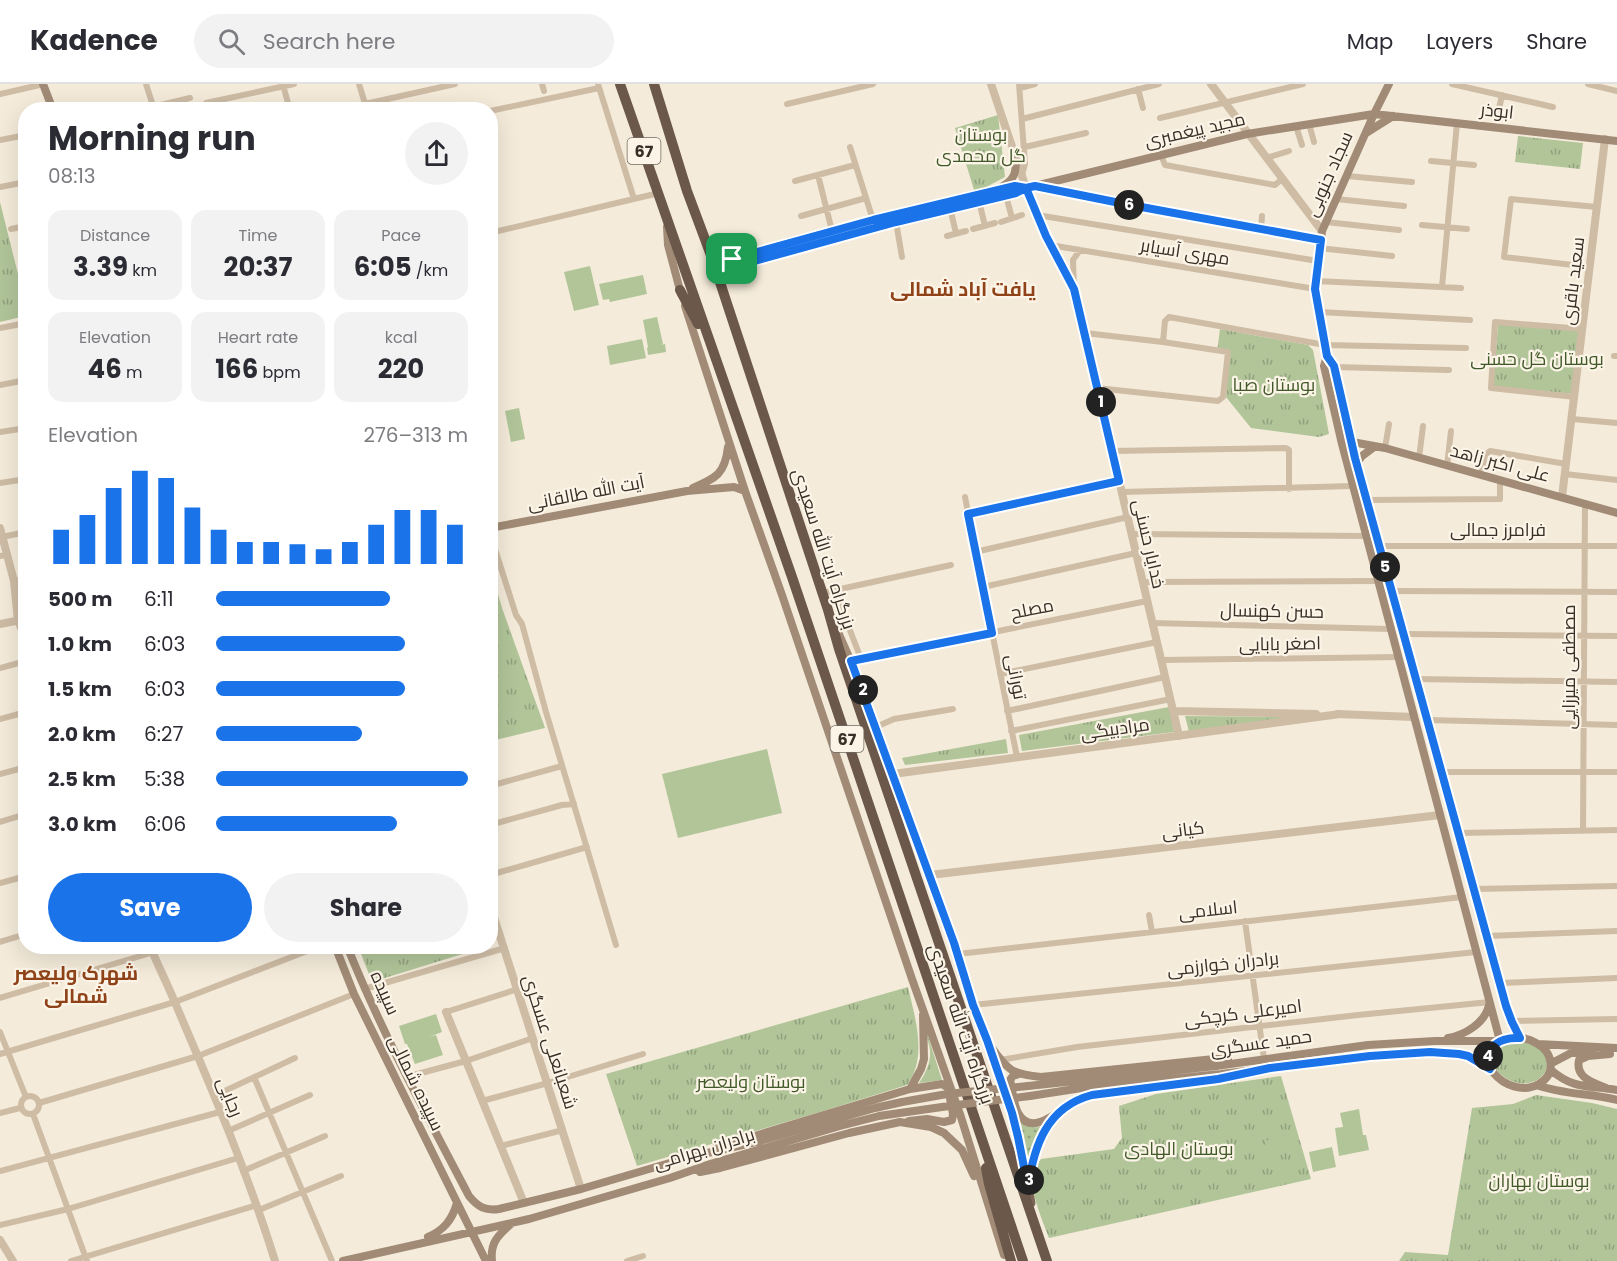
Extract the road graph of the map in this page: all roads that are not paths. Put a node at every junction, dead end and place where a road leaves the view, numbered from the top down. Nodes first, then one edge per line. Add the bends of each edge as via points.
1 (43, 84) edge
2 (146, 84) edge
3 (294, 84) edge
4 (359, 84) edge
5 (455, 84) edge
6 (542, 84) edge
7 (620, 84) edge
8 (630, 84) edge
9 (652, 84) edge
10 (873, 84) edge
11 (992, 84) edge
12 (1035, 84) edge
13 (1159, 84) edge
14 (1211, 84) edge
15 (1303, 84) edge
16 (1389, 84) edge
17 (1452, 84) edge
18 (1588, 84) edge
19 (283, 85) edge
20 (598, 86) edge
21 (1019, 86) edge
22 (1138, 89) junction
23 (1617, 91) edge
24 (544, 92) dead end
25 (0, 94) edge
26 (1502, 95) junction
27 (190, 98) dead end
28 (50, 102) edge
29 (151, 102) edge
30 (175, 102) edge
31 (210, 102) edge
32 (288, 102) edge
33 (364, 102) edge
34 (385, 102) edge
35 (1227, 103) junction
36 (787, 104) dead end
37 (1553, 106) dead end
38 (1143, 108) dead end
39 (498, 109) edge
40 (628, 109) junction
41 (1374, 114) junction
42 (1393, 116) junction
43 (1160, 118) dead end
44 (1497, 118) dead end
45 (1022, 119) junction
46 (1458, 123) junction
47 (1309, 124) junction
48 (1296, 126) junction
49 (1086, 133) dead end
50 (1365, 133) junction
51 (1247, 134) junction
52 (18, 137) edge
53 (1605, 139) junction
54 (0, 140) edge
55 (1617, 141) edge
56 (1314, 142) dead end
57 (1302, 145) dead end
58 (850, 147) dead end
59 (1025, 147) junction
60 (1289, 152) dead end
61 (1161, 155) junction
62 (1266, 158) junction
63 (1016, 159) junction
64 (1431, 161) dead end
65 (1454, 164) junction
66 (855, 165) junction
67 (1474, 165) dead end
68 (818, 175) junction
69 (1022, 176) junction
70 (1347, 176) junction
71 (1282, 179) junction
72 (795, 181) dead end
73 (1412, 182) dead end
74 (18, 184) edge
75 (0, 187) edge
76 (1031, 187) junction
77 (994, 191) junction
78 (659, 193) junction
79 (1127, 193) dead end
80 (1006, 196) junction
81 (866, 198) junction
82 (634, 199) junction
83 (1336, 199) junction
84 (979, 201) junction
85 (1125, 204) junction
86 (1404, 206) dead end
87 (1597, 207) junction
88 (950, 208) junction
89 (827, 209) junction
90 (1022, 215) dead end
91 (1037, 215) junction
92 (801, 216) dead end
93 (1262, 216) dead end
94 (667, 218) junction
95 (1012, 218) junction
96 (896, 222) junction
97 (1326, 222) junction
98 (874, 224) junction
99 (1422, 225) dead end
100 (985, 226) junction
101 (1448, 227) junction
102 (18, 228) edge
103 (973, 229) dead end
104 (1261, 229) junction
105 (1467, 229) dead end
106 (11, 230) dead end
107 (1399, 230) dead end
108 (498, 231) edge
109 (832, 231) junction
110 (966, 231) dead end
111 (956, 233) junction
112 (947, 236) dead end
113 (1321, 240) junction
114 (1050, 245) junction
115 (1080, 250) junction
116 (1392, 256) dead end
117 (902, 257) dead end
118 (712, 258) junction
119 (1318, 261) junction
120 (734, 262) junction
121 (1590, 267) junction
122 (1316, 285) junction
123 (721, 287) junction
124 (1442, 287) junction
125 (1461, 288) dead end
126 (1074, 289) junction
127 (680, 290) junction
128 (1319, 312) junction
129 (1470, 320) dead end
130 (18, 325) edge
131 (0, 328) edge
132 (1583, 329) junction
133 (1084, 333) junction
134 (1163, 342) junction
135 (1325, 345) junction
136 (1466, 348) dead end
137 (713, 351) junction
138 (1329, 366) junction
139 (1449, 370) dead end
140 (18, 382) edge
141 (0, 385) edge
142 (1097, 388) junction
143 (1575, 397) junction
144 (1572, 419) junction
145 (1617, 423) edge
146 (1389, 424) dead end
147 (1423, 426) dead end
148 (18, 429) edge
149 (1451, 430) dead end
150 (0, 432) edge
151 (1352, 442) junction
152 (729, 443) junction
153 (1342, 444) junction
154 (1374, 447) junction
155 (1385, 448) junction
156 (1112, 451) junction
157 (1419, 458) junction
158 (1357, 463) junction
159 (1566, 464) junction
160 (1447, 465) junction
161 (1565, 474) junction
162 (1481, 475) junction
163 (18, 480) edge
164 (1500, 480) junction
165 (1617, 480) edge
166 (1119, 481) junction
167 (0, 483) edge
168 (1353, 486) junction
169 (1289, 489) junction
170 (687, 491) junction
171 (745, 491) junction
172 (1122, 492) junction
173 (965, 497) dead end
174 (1562, 497) junction
175 (1367, 500) junction
176 (1585, 504) junction
177 (1617, 513) edge
178 (968, 514) junction
179 (1128, 517) junction
180 (498, 524) edge
181 (18, 532) edge
182 (1, 533) edge
183 (1132, 534) junction
184 (1366, 536) junction
185 (1584, 545) junction
186 (1380, 546) junction
187 (1617, 546) edge
188 (975, 552) junction
189 (1136, 554) junction
190 (3, 555) edge
191 (498, 559) edge
192 (951, 565) dead end
193 (18, 581) edge
194 (1378, 581) junction
195 (14, 582) junction
196 (1143, 582) junction
197 (982, 586) junction
198 (835, 591) junction
199 (1392, 591) junction
200 (1584, 592) junction
201 (1617, 592) edge
202 (821, 593) junction
203 (1382, 593) junction
204 (18, 601) edge
205 (1148, 601) junction
206 (828, 610) junction
207 (18, 621) edge
208 (1153, 623) junction
209 (0, 624) edge
210 (1391, 629) junction
211 (992, 633) junction
212 (1404, 634) junction
213 (1584, 636) junction
214 (1617, 636) edge
215 (1157, 642) junction
216 (1399, 657) junction
217 (861, 659) junction
218 (1161, 660) junction
219 (851, 661) junction
220 (18, 663) edge
221 (0, 668) edge
222 (1000, 674) junction
223 (1165, 677) junction
224 (1416, 679) junction
225 (1405, 681) junction
226 (1584, 682) junction
227 (1617, 682) edge
228 (1171, 699) junction
229 (953, 709) dead end
230 (1007, 711) junction
231 (1173, 711) junction
232 (18, 714) edge
233 (1340, 714) junction
234 (1414, 717) junction
235 (0, 719) edge
236 (1428, 720) junction
237 (1584, 725) junction
238 (1617, 725) edge
239 (876, 727) junction
240 (1011, 731) junction
241 (1179, 736) junction
242 (1017, 757) junction
243 (562, 766) junction
244 (18, 769) edge
245 (1442, 772) junction
246 (1583, 772) junction
247 (1617, 772) edge
248 (0, 774) edge
249 (893, 774) junction
250 (498, 784) edge
251 (574, 804) junction
252 (1440, 815) junction
253 (18, 816) edge
254 (0, 822) edge
255 (498, 823) edge
256 (1617, 830) edge
257 (1583, 831) junction
258 (1459, 833) junction
259 (587, 847) junction
260 (498, 873) edge
261 (930, 875) junction
262 (18, 878) edge
263 (0, 883) edge
264 (1617, 886) edge
265 (1474, 889) junction
266 (1462, 897) junction
267 (1149, 915) dead end
268 (1245, 921) junction
269 (498, 928) edge
270 (1617, 931) edge
271 (1152, 932) junction
272 (18, 936) edge
273 (1487, 936) junction
274 (0, 942) edge
275 (616, 945) dead end
276 (505, 948) junction
277 (498, 950) edge
278 (1476, 952) junction
279 (138, 954) edge
280 (153, 954) edge
281 (299, 954) edge
282 (338, 954) edge
283 (350, 954) edge
284 (485, 954) edge
285 (958, 954) junction
286 (1252, 976) junction
287 (1617, 978) edge
288 (1500, 983) junction
289 (518, 989) junction
290 (364, 990) junction
291 (354, 994) junction
292 (0, 998) edge
293 (175, 1002) junction
294 (1490, 1002) junction
295 (973, 1005) junction
296 (923, 1008) junction
297 (446, 1012) joint
298 (1617, 1019) edge
299 (1512, 1022) junction
300 (1260, 1026) junction
301 (384, 1031) junction
302 (0, 1032) edge
303 (374, 1035) junction
304 (533, 1038) junction
305 (1520, 1038) junction
306 (987, 1040) junction
307 (1435, 1041) junction
308 (1500, 1041) junction
309 (1538, 1044) junction
310 (8, 1052) junction
311 (1615, 1052) edge
312 (0, 1054) edge
313 (643, 1054) dead end
314 (198, 1056) junction
315 (295, 1058) dead end
316 (1000, 1059) junction
317 (1262, 1059) junction
318 (466, 1061) junction
319 (1551, 1067) junction
320 (1270, 1068) junction
321 (1490, 1069) junction
322 (1019, 1074) junction
323 (254, 1077) junction
324 (406, 1077) junction
325 (548, 1083) junction
326 (1537, 1085) junction
327 (1606, 1088) junction
328 (910, 1089) junction
329 (1617, 1090) edge
330 (947, 1094) joint
331 (310, 1095) dead end
332 (214, 1096) junction
333 (26, 1097) junction
334 (1617, 1100) edge
335 (482, 1101) junction
336 (419, 1102) junction
337 (39, 1103) junction
338 (950, 1106) joint
339 (409, 1107) junction
340 (20, 1108) junction
341 (1060, 1110) junction
342 (220, 1112) junction
343 (269, 1112) junction
344 (0, 1113) edge
345 (33, 1114) junction
346 (900, 1122) junction
347 (562, 1130) junction
348 (228, 1131) junction
349 (325, 1136) dead end
350 (981, 1138) junction
351 (501, 1146) junction
352 (286, 1153) junction
353 (50, 1157) junction
354 (690, 1157) junction
355 (238, 1158) junction
356 (0, 1171) edge
357 (243, 1171) junction
358 (341, 1176) dead end
359 (670, 1178) junction
360 (1028, 1187) junction
361 (580, 1189) junction
362 (302, 1192) junction
363 (457, 1203) junction
364 (522, 1204) junction
365 (258, 1208) junction
366 (68, 1209) junction
367 (482, 1209) joint
368 (989, 1210) junction
369 (518, 1221) junction
370 (0, 1225) edge
371 (1037, 1229) junction
372 (471, 1232) junction
373 (0, 1240) edge
374 (405, 1246) junction
375 (644, 1256) dead end
376 (86, 1259) edge
377 (13, 1261) edge
378 (71, 1261) edge
379 (275, 1261) edge
380 (332, 1261) edge
381 (343, 1261) edge
382 (486, 1261) edge
383 (492, 1261) edge
384 (627, 1261) edge
385 (1006, 1261) edge
386 (1011, 1261) edge
387 (1023, 1261) edge
388 (1047, 1261) edge

1 - 25 street
1 - 28 main road
2 - 29 street
3 - 19 street
4 - 33 street
5 - 34 street
6 - 24 street
7 - 40 highway, بزرگراه آیت الله سعیدی / 67
8 - 40 highway
9 - 118 highway, بزرگراه آیت الله سعیدی / 67
10 - 36 street
11 - 63 street, خدایار حسنی
12 - 21 street
13 - 22 street
14 - 35 street
15 - 35 street
16 - 41 main road, سجاد جنوبی
17 - 26 street
18 - 23 street
19 - 31 street
19 - 32 street
20 - 39 street
20 - 82 street
21 - 45 street
22 - 38 street
22 - 45 street
26 - 37 street
26 - 44 street
27 - 30 street
35 - 43 street
35 - 51 street
40 - 78 highway, بزرگراه آیت الله سعیدی / 67
41 - 42 main road, ابوذر
41 - 47 main road, مجید پیغمبری
41 - 50 main road, سجاد جنوبی
42 - 46 main road, ابوذر
42 - 50 main road
45 - 59 street
46 - 53 main road, ابوذر
46 - 65 street
47 - 48 main road, مجید پیغمبری
47 - 56 street
48 - 51 main road, مجید پیغمبری
48 - 57 street
49 - 59 street
50 - 70 main road, سجاد جنوبی
51 - 61 main road, مجید پیغمبری
51 - 62 street
52 - 54 street
53 - 55 main road, ابوذر
53 - 87 street, سعید باقری
58 - 66 street
59 - 69 street
60 - 62 street
61 - 71 street via 1165,165 1275,184
61 - 76 main road, مجید پیغمبری
62 - 71 street
63 - 69 street, خدایار حسنی
63 - 77 main road via 1011,181
64 - 65 street
65 - 67 street
65 - 101 street
66 - 68 street
66 - 81 street
68 - 72 street
68 - 89 street
69 - 76 street, خدایار حسنی
70 - 73 street
70 - 83 main road, سجاد جنوبی
71 - 113 street
74 - 75 street
76 - 77 main road, مجید پیغمبری
76 - 80 main road, مجید پیغمبری
76 - 85 street
76 - 91 street, خدایار حسنی
77 - 98 main road, مجید پیغمبری
78 - 82 street
78 - 94 highway, بزرگراه آیت الله سعیدی / 67
79 - 85 street
80 - 84 main road, مجید پیغمبری
80 - 95 street
81 - 89 street
81 - 98 street
82 - 108 street
83 - 86 street
83 - 97 main road, سجاد جنوبی
84 - 88 main road, مجید پیغمبری
84 - 100 street
85 - 104 street
87 - 121 street, سعید باقری
87 - 121 street via 1511,199 1504,257
88 - 96 main road, مجید پیغمبری
88 - 111 street
89 - 92 street
89 - 109 street
90 - 95 street
91 - 114 street, خدایار حسنی
91 - 119 street
93 - 104 street
94 - 127 main road, بزرگراه آیت الله سعیدی via 668,246
94 - 137 highway, بزرگراه آیت الله سعیدی / 67
95 - 100 street
96 - 98 main road, مجید پیغمبری
96 - 117 street
97 - 107 street
97 - 113 main road, سجاد جنوبی
98 - 109 main road, مجید پیغمبری
98 - 120 main road, مجید پیغمبری
99 - 101 street
100 - 103 street
101 - 105 street
101 - 124 street
102 - 106 street
104 - 113 street
109 - 120 main road, مجید پیغمبری via 746,254
110 - 111 street
111 - 112 street
113 - 116 street
113 - 119 main road, سجاد جنوبی
114 - 115 street, مهری آسیابر
114 - 126 street, خدایار حسنی
115 - 122 street, مهری آسیابر
115 - 126 street, خدایار حسنی via 1073,260
118 - 120 main road
118 - 123 highway, بزرگراه آیت الله سعیدی / 67
119 - 122 main road, سجاد جنوبی
120 - 123 main road
121 - 132 street, سعید باقری
122 - 124 street, مهری آسیابر
122 - 128 main road, سجاد جنوبی
123 - 202 highway, بزرگراه آیت الله سعیدی / 67
124 - 125 street, مهری آسیابر
126 - 133 street, خدایار حسنی
127 - 137 highway
127 - 152 main road, بزرگراه آیت الله سعیدی
128 - 129 street
128 - 135 main road, سجاد جنوبی
130 - 131 street
132 - 143 street, سعید باقری
132 - 143 street via 1495,322 1491,388
133 - 134 street
133 - 142 street, خدایار حسنی
134 - 135 street via 1169,317
134 - 142 street via 1228,352 1221,400
135 - 136 street
135 - 138 main road, سجاد جنوبی
137 - 350 highway, بزرگراه آیت الله سعیدی / 67
138 - 139 street
138 - 151 main road
138 - 153 main road
140 - 141 street
142 - 156 street, خدایار حسنی
143 - 144 street, سعید باقری
144 - 145 street
144 - 159 street, سعید باقری
146 - 155 street
147 - 157 street
148 - 150 street
149 - 160 street
151 - 153 main road
151 - 154 main road, علی اکبر زاهد
151 - 158 main road
152 - 170 main road, آیت الله طالقانی via 721,472
152 - 171 main road, بزرگراه آیت الله سعیدی
153 - 168 main road
154 - 155 main road, علی اکبر زاهد
154 - 158 main road
155 - 157 main road, علی اکبر زاهد
156 - 166 street, خدایار حسنی
156 - 169 street via 1288,449
157 - 160 main road, علی اکبر زاهد
158 - 175 main road
159 - 161 street, سعید باقری
159 - 162 street via 1490,451 1485,455
160 - 162 main road, علی اکبر زاهد
161 - 165 street
161 - 174 street, سعید باقری
162 - 164 main road, علی اکبر زاهد
163 - 167 street
164 - 174 main road, علی اکبر زاهد
164 - 175 street via 1500,500
166 - 172 street, خدایار حسنی
166 - 178 street
168 - 169 street
168 - 184 main road
169 - 172 street
170 - 171 main road, آیت الله طالقانی via 734,487
170 - 180 main road, آیت الله طالقانی
171 - 296 main road, بزرگراه آیت الله سعیدی
172 - 179 street, خدایار حسنی
173 - 178 street, تورانی
174 - 176 main road, علی اکبر زاهد
175 - 186 main road
176 - 177 main road, علی اکبر زاهد
176 - 185 street, مصطفی میرزایی
178 - 188 street, تورانی
179 - 183 street, خدایار حسنی
179 - 188 street
181 - 182 street
182 - 190 street
183 - 184 street
183 - 189 street, خدایار حسنی
184 - 194 main road
185 - 186 street, فرامرز جمالی
185 - 187 street, فرامرز جمالی
185 - 200 street, مصطفی میرزایی
186 - 199 main road
188 - 197 street, تورانی
189 - 196 street, خدایار حسنی
189 - 197 street
190 - 195 street
191 - 243 street via 522,624
192 - 198 street
193 - 195 street
194 - 196 street
194 - 203 main road
195 - 204 street
196 - 205 street, خدایار حسنی
197 - 211 street, تورانی
198 - 202 street
198 - 217 street
199 - 200 street
199 - 203 main road
199 - 212 main road
200 - 201 street
200 - 213 street, مصطفی میرزایی
202 - 206 highway, بزرگراه آیت الله سعیدی / 67
203 - 210 main road
205 - 208 street, خدایار حسنی
205 - 211 street, مصلح
206 - 219 main road
206 - 371 highway, بزرگراه آیت الله سعیدی / 67
207 - 209 street
208 - 210 street, حسن کهنسال
208 - 215 street, خدایار حسنی
210 - 216 main road
211 - 217 street, مصلح
211 - 222 street, تورانی
212 - 213 street
212 - 224 main road
213 - 214 street
213 - 226 street, مصطفی میرزایی
215 - 218 street, خدایار حسنی
215 - 222 street
216 - 218 street, اصغر بابایی
216 - 225 main road
217 - 219 street, مصلح
218 - 223 street, خدایار حسنی
219 - 239 main road
220 - 221 street
222 - 230 street, تورانی
223 - 228 street, خدایار حسنی
223 - 230 street
224 - 225 main road
224 - 226 street
224 - 236 main road
225 - 234 main road
226 - 227 street
226 - 237 street, مصطفی میرزایی
228 - 231 street, خدایار حسنی
228 - 240 street, مرادبیگی
229 - 239 street via 894,719
230 - 240 street, تورانی
231 - 233 street, مرادبیگی
231 - 241 street, خدایار حسنی
232 - 235 street
233 - 234 street, مرادبیگی
233 - 241 street, مرادبیگی
234 - 236 main road
234 - 252 main road
236 - 237 street
236 - 245 main road
237 - 238 street
237 - 246 street, مصطفی میرزایی
239 - 249 main road
240 - 242 street, تورانی
241 - 242 street, مرادبیگی
242 - 249 street, مرادبیگی
243 - 250 street
243 - 251 street
244 - 248 street
245 - 246 street
245 - 258 main road
246 - 247 street
246 - 257 street, مصطفی میرزایی
249 - 261 main road
251 - 255 street
251 - 259 street
252 - 261 street, کیانی
252 - 266 main road
253 - 254 street
256 - 257 street
257 - 258 street
258 - 265 main road
259 - 260 street
259 - 275 street
261 - 285 main road
262 - 263 street
264 - 265 street
265 - 273 main road
266 - 268 street, اسلامی
266 - 278 main road
267 - 271 street
268 - 271 street, اسلامی
268 - 286 street
269 - 276 street, شعبانعلی عسگری
270 - 273 street
271 - 285 street, اسلامی
272 - 274 street
273 - 288 main road
276 - 277 street
276 - 289 street, شعبانعلی عسگری
278 - 286 street, برادران خوارزمی
278 - 294 main road
279 - 292 street
280 - 293 street, رجایی
281 - 293 street
282 - 291 main road, سپیده شمالی
283 - 290 main road, سپیده
284 - 290 street
285 - 295 main road
286 - 295 street, برادران خوارزمی
286 - 300 street
287 - 288 street
288 - 299 main road
289 - 297 street
289 - 304 street, شعبانعلی عسگری
290 - 301 main road, سپیده
291 - 303 main road, سپیده شمالی
291 - 314 street
293 - 310 street
293 - 314 street, رجایی
294 - 300 street, امیرعلی کرچکی
294 - 307 main road via 1487,1014 1475,1026
294 - 308 main road
295 - 306 main road
296 - 328 main road via 924,1059
296 - 368 main road, بزرگراه آیت الله سعیدی
297 - 318 street
298 - 299 street
299 - 305 main road
300 - 316 street, امیرعلی کرچکی
300 - 317 street
301 - 303 main road
301 - 324 main road, سپیده
302 - 310 street
303 - 339 main road, سپیده شمالی
304 - 318 street
304 - 325 street, شعبانعلی عسگری
305 - 308 main road
305 - 309 main road
306 - 316 main road
306 - 360 main road via 1012,1113
307 - 308 main road, حمید عسگری
307 - 317 main road, حمید عسگری
308 - 321 main road via 1489,1053
309 - 311 main road
309 - 319 main road via 1548,1053
310 - 312 street
310 - 333 street
311 - 319 main road via 1571,1053
311 - 327 main road via 1588,1056 1578,1064 1580,1074
313 - 325 street
314 - 332 street, رجایی
314 - 337 street
315 - 323 street
316 - 322 main road
317 - 322 main road via 1214,1059 1041,1077
317 - 330 main road, حمید عسگری, bridge
318 - 324 street
318 - 335 street
319 - 326 main road
319 - 327 main road via 1567,1082
320 - 321 main road, حمید عسگری via 1430,1052 1468,1056
320 - 338 main road, حمید عسگری, bridge
320 - 341 main road via 1218,1079 1092,1095
321 - 326 main road via 1505,1083
322 - 341 main road via 1010,1080 1022,1117 1040,1122
323 - 332 street
323 - 343 street
324 - 336 main road, سپیده
325 - 335 street
325 - 347 street, شعبانعلی عسگری
326 - 334 main road
327 - 329 main road
328 - 346 main road via 942,1084 948,1088 953,1117 949,1122
328 - 354 main road
330 - 354 main road, برادران بهرامی via 875,1108
331 - 343 street
332 - 342 street, رجایی
333 - 337 street via 32,1096
333 - 340 street
335 - 351 street
336 - 339 main road
336 - 367 main road, سپیده via 469,1196
337 - 345 street
338 - 359 main road, برادران بهرامی via 840,1126
339 - 363 main road, سپیده شمالی
340 - 344 street
340 - 345 street
341 - 360 main road via 1041,1138
342 - 348 street, رجایی
342 - 353 street
343 - 348 street
343 - 352 street
345 - 353 street
346 - 359 main road
346 - 368 main road via 931,1127 953,1140 962,1150
347 - 351 street
347 - 361 street, شعبانعلی عسگری
348 - 355 street, رجایی
349 - 352 street
350 - 386 highway via 989,1184
350 - 387 highway, بزرگراه آیت الله سعیدی / 67
351 - 364 street
352 - 357 street
352 - 362 street
353 - 356 street
353 - 366 street
354 - 361 main road, برادران بهرامی
355 - 357 street, رجایی
355 - 366 street
357 - 365 street, رجایی
358 - 362 street
359 - 369 main road, برادران بهرامی
360 - 371 main road
361 - 364 main road, برادران بهرامی
362 - 365 street
362 - 380 street
363 - 372 main road, سپیده شمالی
363 - 374 main road via 439,1232
364 - 367 main road, برادران بهرامی
364 - 369 main road via 512,1217
365 - 376 street
365 - 379 street, رجایی
366 - 370 street
366 - 376 street
368 - 385 main road
369 - 372 main road, برادران بهرامی
369 - 383 main road via 494,1240
371 - 388 highway, بزرگراه آیت الله سعیدی / 67
372 - 374 main road, برادران بهرامی
372 - 382 main road, سپیده شمالی
373 - 377 street
374 - 381 main road
375 - 384 street
376 - 378 street

